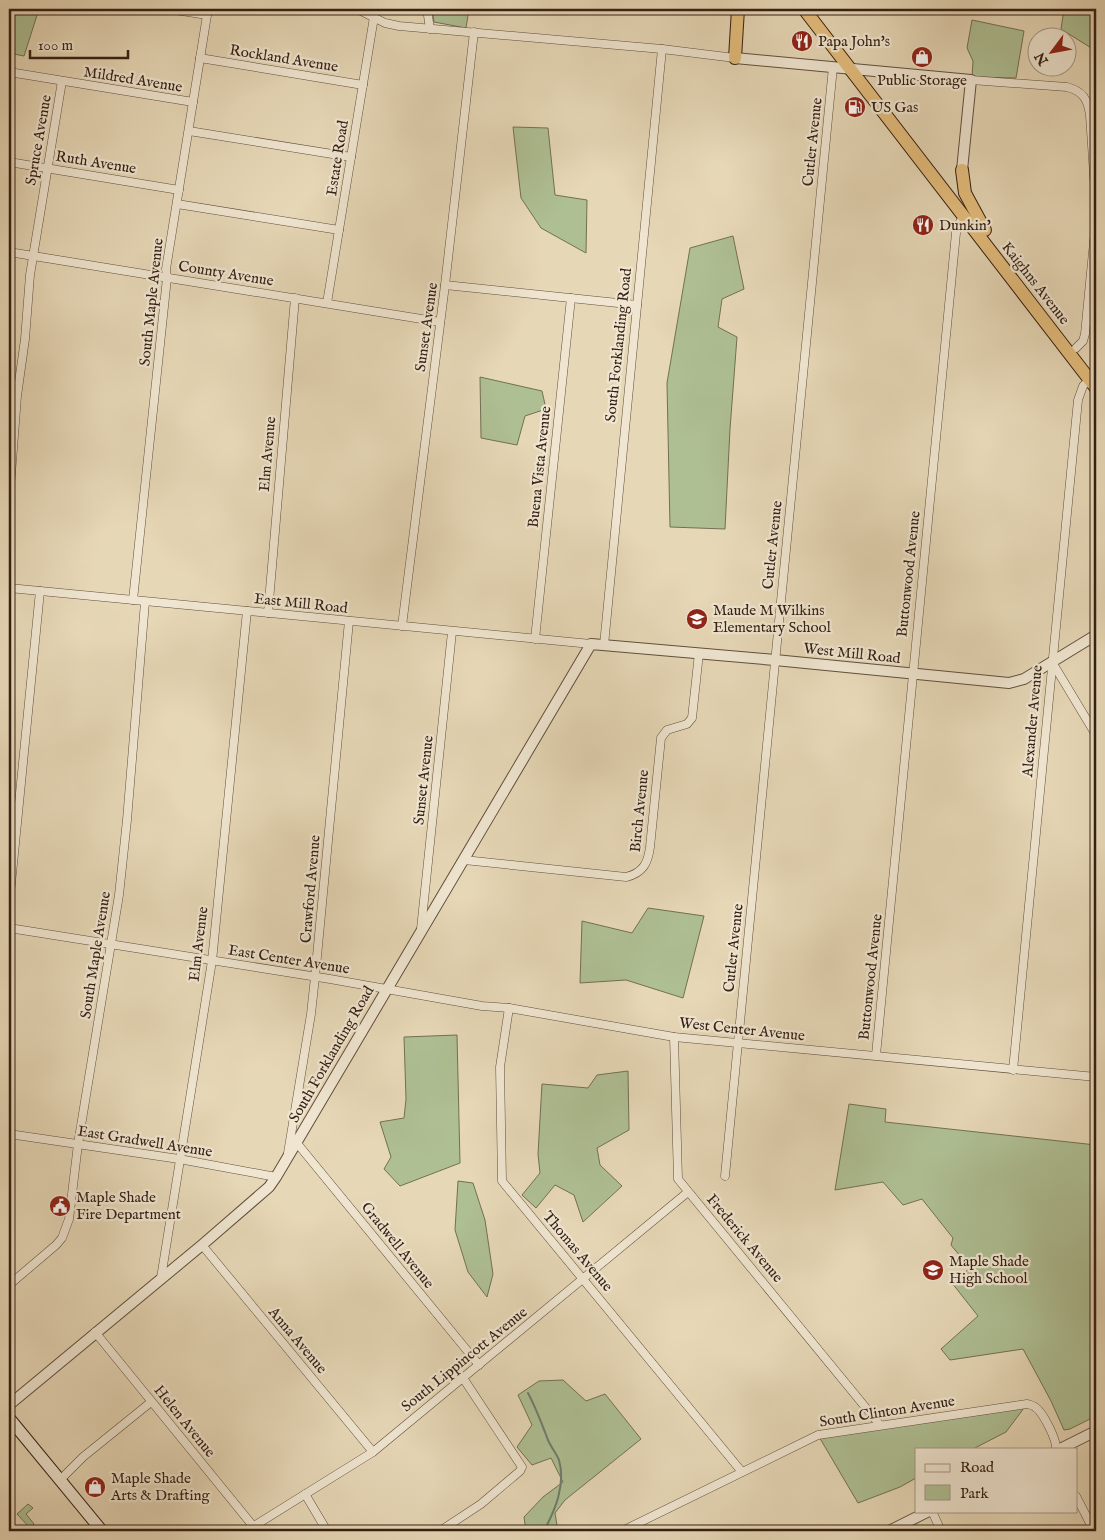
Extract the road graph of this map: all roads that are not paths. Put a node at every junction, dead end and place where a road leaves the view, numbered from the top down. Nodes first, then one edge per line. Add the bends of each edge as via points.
1 (170, 9) edge
2 (356, 9) edge
3 (427, 9) edge
4 (738, 9) edge
5 (804, 9) edge
6 (815, 9) edge
7 (208, 12) edge
8 (374, 17) junction
9 (430, 29) junction
10 (474, 32) junction
11 (662, 48) junction
12 (200, 58) junction
13 (735, 58) junction
14 (833, 66) junction
15 (856, 69) junction
16 (9, 72) edge
17 (971, 80) junction
18 (62, 81) junction
19 (363, 85) junction
20 (193, 102) junction
21 (189, 131) junction
22 (351, 157) junction
23 (9, 162) edge
24 (47, 168) junction
25 (962, 170) joint
26 (179, 190) junction
27 (177, 204) junction
28 (1096, 205) edge
29 (964, 216) junction
30 (1096, 222) edge
31 (339, 230) junction
32 (985, 230) junction
33 (9, 252) edge
34 (33, 256) junction
35 (167, 278) junction
36 (445, 285) junction
37 (295, 298) junction
38 (571, 298) junction
39 (327, 303) junction
40 (637, 305) junction
41 (440, 322) junction
42 (1076, 348) junction
43 (1094, 380) edge
44 (9, 501) edge
45 (9, 588) edge
46 (40, 591) junction
47 (133, 600) junction
48 (144, 602) junction
49 (247, 611) junction
50 (268, 613) junction
51 (349, 621) junction
52 (402, 626) junction
53 (452, 632) junction
54 (1096, 635) edge
55 (535, 639) junction
56 (591, 644) junction
57 (604, 644) junction
58 (699, 653) junction
59 (775, 660) junction
60 (1052, 662) junction
61 (912, 674) junction
62 (1096, 735) edge
63 (464, 860) junction
64 (9, 904) edge
65 (9, 928) edge
66 (421, 931) junction
67 (110, 943) junction
68 (212, 961) junction
69 (315, 977) junction
70 (387, 988) junction
71 (509, 1008) junction
72 (674, 1036) junction
73 (738, 1043) junction
74 (876, 1055) junction
75 (1013, 1070) junction
76 (1096, 1078) edge
77 (9, 1134) edge
78 (296, 1142) junction
79 (78, 1144) junction
80 (288, 1157) junction
81 (179, 1159) junction
82 (725, 1176) dead end
83 (276, 1177) junction
84 (688, 1192) junction
85 (202, 1245) junction
86 (161, 1278) junction
87 (584, 1279) junction
88 (9, 1285) edge
89 (95, 1332) junction
90 (479, 1365) junction
91 (464, 1378) junction
92 (151, 1402) junction
93 (9, 1405) edge
94 (9, 1418) edge
95 (880, 1425) junction
96 (1096, 1431) edge
97 (1056, 1448) edge
98 (1062, 1448) edge
99 (373, 1452) junction
100 (742, 1472) junction
101 (60, 1480) junction
102 (305, 1494) junction
103 (1078, 1500) edge
104 (928, 1512) edge
105 (931, 1512) edge
106 (253, 1526) junction
107 (102, 1531) edge
108 (246, 1531) edge
109 (327, 1531) edge
110 (440, 1531) edge
111 (622, 1531) edge
112 (889, 1531) edge
113 (941, 1531) edge
114 (1094, 1531) edge

1 - 7 street
2 - 8 street
3 - 9 street
4 - 13 highway
5 - 15 highway, Kaighns Avenue
6 - 15 highway, Kaighns Avenue
7 - 12 street, South Maple Avenue
8 - 9 street via 393,25
8 - 19 street, Estate Road
9 - 10 street
10 - 11 street
10 - 36 street, Sunset Avenue
11 - 13 street
11 - 40 street, South Forklanding Road
12 - 19 street, Rockland Avenue
12 - 20 street, South Maple Avenue
13 - 14 street
14 - 15 street
14 - 59 street, Cutler Avenue
15 - 17 street
15 - 29 highway, Kaighns Avenue
15 - 32 highway, Kaighns Avenue
16 - 18 street, Mildred Avenue
17 - 25 street
17 - 28 street via 1067,87 1080,92 1087,101 1090,115
18 - 20 street, Mildred Avenue
18 - 24 street, Spruce Avenue
19 - 22 street, Estate Road
20 - 21 street, South Maple Avenue
21 - 22 street
21 - 26 street, South Maple Avenue
22 - 31 street, Estate Road
23 - 24 street, Ruth Avenue
24 - 26 street, Ruth Avenue
24 - 34 street, Spruce Avenue
25 - 32 highway via 965,193
26 - 27 street, South Maple Avenue
27 - 31 street
27 - 35 street, South Maple Avenue
29 - 43 highway, Kaighns Avenue
29 - 61 street, Buttonwood Avenue via 956,233
30 - 42 street via 1086,330 1083,341
31 - 39 street, Estate Road
32 - 42 highway, Kaighns Avenue
33 - 34 street, County Avenue
34 - 35 street, County Avenue
34 - 44 street, Spruce Avenue
35 - 37 street, County Avenue
35 - 47 street, South Maple Avenue
36 - 38 street
36 - 41 street, Sunset Avenue
37 - 39 street, County Avenue
37 - 50 street, Elm Avenue
38 - 40 street
38 - 55 street, Buena Vista Avenue
39 - 41 street, County Avenue
40 - 57 street, South Forklanding Road
41 - 52 street, Sunset Avenue
42 - 43 highway, Kaighns Avenue
43 - 60 street, Alexander Avenue via 1082,389 1078,400
45 - 46 street, East Mill Road
46 - 47 street, East Mill Road
46 - 64 street
47 - 48 street, East Mill Road
48 - 49 street, East Mill Road
48 - 67 street, South Maple Avenue via 127,820
49 - 50 street, East Mill Road
49 - 68 street, Elm Avenue
50 - 51 street, East Mill Road
51 - 52 street, East Mill Road
51 - 69 street, Crawford Avenue
52 - 53 street, East Mill Road
53 - 55 street, East Mill Road
53 - 66 street, Sunset Avenue
54 - 60 street, West Mill Road
55 - 56 street, East Mill Road
56 - 57 street, West Mill Road
56 - 63 street, South Forklanding Road
57 - 58 street, West Mill Road
58 - 59 street, West Mill Road
58 - 63 street, Birch Avenue via 691,721 667,730 661,738 648,861 640,871 626,877
59 - 61 street, West Mill Road
59 - 73 street, Cutler Avenue
60 - 61 street, West Mill Road via 1013,683
60 - 62 street
60 - 75 street, Alexander Avenue
61 - 74 street, Buttonwood Avenue
63 - 66 street, South Forklanding Road
65 - 67 street, East Center Avenue
66 - 70 street, South Forklanding Road
67 - 68 street, East Center Avenue
67 - 79 street, South Maple Avenue
68 - 69 street, East Center Avenue
68 - 81 street, Elm Avenue
69 - 70 street, East Center Avenue
69 - 80 street, Crawford Avenue
70 - 71 street, West Center Avenue
70 - 78 street, South Forklanding Road
71 - 72 street, West Center Avenue
71 - 87 street, Thomas Avenue via 500,1067 502,1181
72 - 73 street, West Center Avenue
72 - 84 street, Frederick Avenue via 677,1170 678,1179
73 - 74 street, West Center Avenue
73 - 82 street, Cutler Avenue
74 - 75 street, West Center Avenue
75 - 76 street, West Center Avenue
77 - 79 street, East Gradwell Avenue
78 - 80 street, South Forklanding Road
78 - 90 street, Gradwell Avenue
79 - 81 street, East Gradwell Avenue
79 - 88 street, South Maple Avenue via 69,1218 62,1238
80 - 83 street, South Forklanding Road
81 - 83 street, East Gradwell Avenue
81 - 86 street, Elm Avenue
83 - 85 street, South Forklanding Road via 261,1195
84 - 87 street, South Lippincott Avenue
84 - 95 street, Frederick Avenue
85 - 86 street, South Forklanding Road
85 - 99 street, Anna Avenue
86 - 89 street, South Forklanding Road
87 - 90 street, South Lippincott Avenue
87 - 100 street, Thomas Avenue
89 - 92 street, Helen Avenue
89 - 93 street, South Forklanding Road
90 - 91 street, South Lippincott Avenue
91 - 99 street, South Lippincott Avenue
91 - 110 street via 522,1467 481,1504
92 - 101 street
92 - 106 street, Helen Avenue
94 - 101 main road
95 - 97 street, South Clinton Avenue via 1027,1404 1040,1412 1057,1443
95 - 100 street, South Clinton Avenue via 818,1435
96 - 98 street
99 - 102 street, South Lippincott Avenue
100 - 111 street, South Clinton Avenue
101 - 107 main road
102 - 106 street, South Lippincott Avenue
102 - 109 street
103 - 114 street
104 - 112 street
105 - 113 street
106 - 108 street, South Lippincott Avenue

